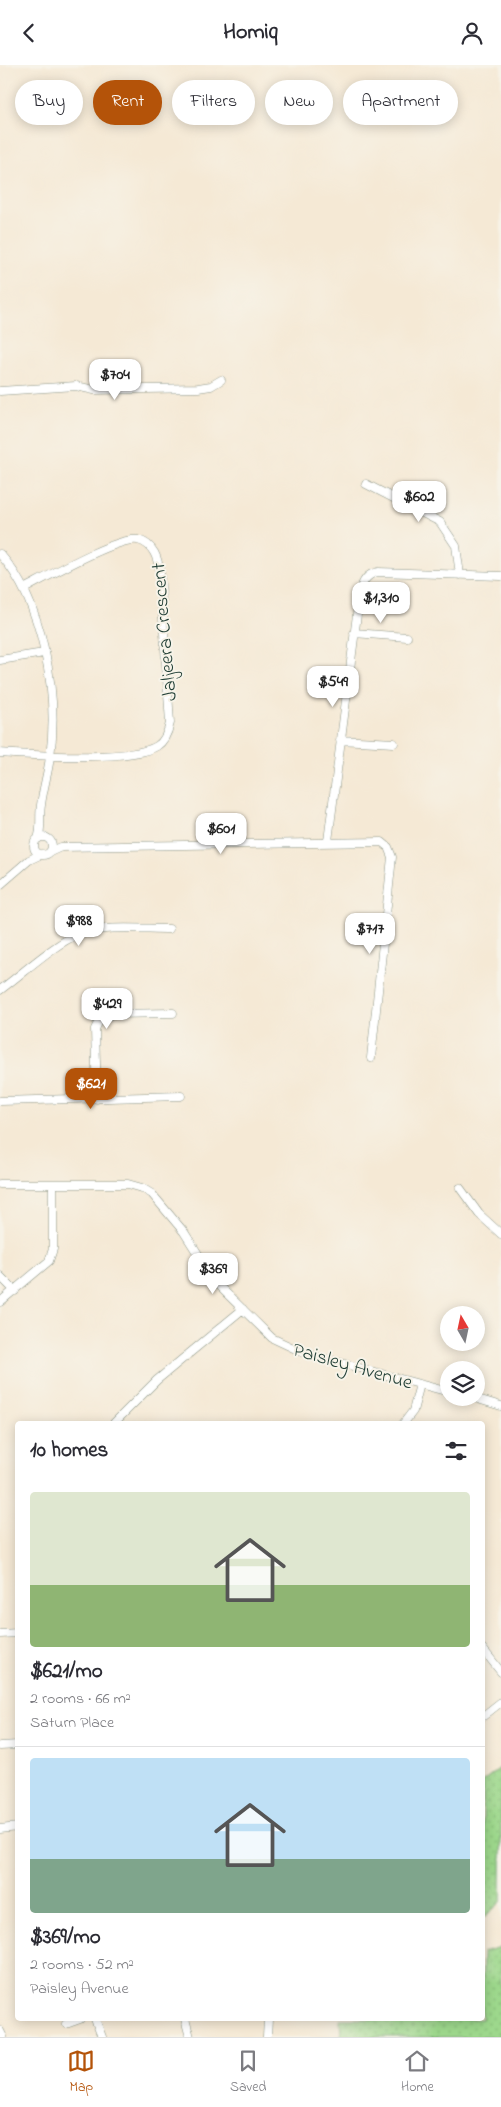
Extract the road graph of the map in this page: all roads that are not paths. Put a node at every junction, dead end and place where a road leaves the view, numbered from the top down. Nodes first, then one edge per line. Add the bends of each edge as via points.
1 (221, 380) dead end
2 (0, 391) edge
3 (366, 484) dead end
4 (0, 554) edge
5 (460, 575) junction
6 (501, 576) edge
7 (24, 589) junction
8 (354, 633) junction
9 (407, 637) dead end
10 (44, 653) junction
11 (0, 660) edge
12 (340, 740) junction
13 (394, 743) dead end
14 (0, 753) edge
15 (50, 755) junction
16 (42, 839) junction
17 (328, 841) junction
18 (61, 847) junction
19 (46, 853) junction
20 (29, 860) junction
21 (0, 885) edge
22 (169, 929) dead end
23 (0, 990) edge
24 (173, 1013) dead end
25 (371, 1058) dead end
26 (181, 1096) dead end
27 (97, 1099) junction
28 (0, 1101) edge
29 (0, 1184) edge
30 (53, 1185) junction
31 (460, 1189) dead end
32 (501, 1234) edge
33 (0, 1276) edge
34 (15, 1291) junction
35 (0, 1302) edge
36 (243, 1309) junction
37 (420, 1384) junction
38 (440, 1390) edge
39 (485, 1401) edge
40 (501, 1406) edge
41 (116, 1421) edge
42 (405, 1421) edge
43 (15, 1633) edge
44 (0, 1634) edge
45 (485, 1652) edge
46 (501, 1671) edge
47 (501, 1702) edge
48 (485, 1715) edge
49 (15, 1745) edge
50 (0, 1746) edge
51 (15, 1827) edge
52 (0, 1829) edge
53 (74, 2021) edge
54 (96, 2021) edge
55 (186, 2021) edge
56 (268, 2021) edge
57 (66, 2024) dead end
58 (0, 2031) edge
59 (3, 2037) edge
60 (102, 2037) edge
61 (190, 2037) edge
62 (267, 2037) edge

1 - 2 street via 198,388 94,390 76,386
3 - 5 street via 440,522 456,545
4 - 7 street
5 - 6 street
5 - 8 street via 378,572 370,575 363,581 360,591
7 - 10 street
7 - 15 street, Jaljeera Crescent via 126,541 138,540 147,545 158,559 170,714 165,738 156,747 135,753
8 - 9 street
8 - 12 street
10 - 11 street
10 - 15 street via 51,694
12 - 13 street
12 - 17 street
14 - 15 street, Jaljeera Crescent
15 - 16 street via 41,805
16 - 18 street
16 - 19 street via 52,846
16 - 19 street via 37,851
16 - 20 street
17 - 18 street
17 - 25 street via 377,841 388,847 392,857
18 - 19 street
19 - 20 street
20 - 21 street
22 - 23 street via 79,934
24 - 27 street via 112,1014 98,1021
26 - 27 street
27 - 28 street
29 - 30 street, Paisley Avenue
30 - 34 street via 52,1256 45,1267
30 - 36 street, Paisley Avenue via 128,1184 148,1191 179,1225 212,1278
31 - 32 street via 479,1214
33 - 34 street
34 - 35 street
36 - 37 street, Paisley Avenue via 268,1335 293,1349
36 - 41 street via 157,1381
37 - 38 street, Paisley Avenue
37 - 42 street via 413,1411
39 - 40 street
43 - 44 street
45 - 46 street
47 - 48 street
49 - 50 street
51 - 52 street
53 - 57 street
54 - 60 street
55 - 61 street
56 - 62 street
58 - 59 street

